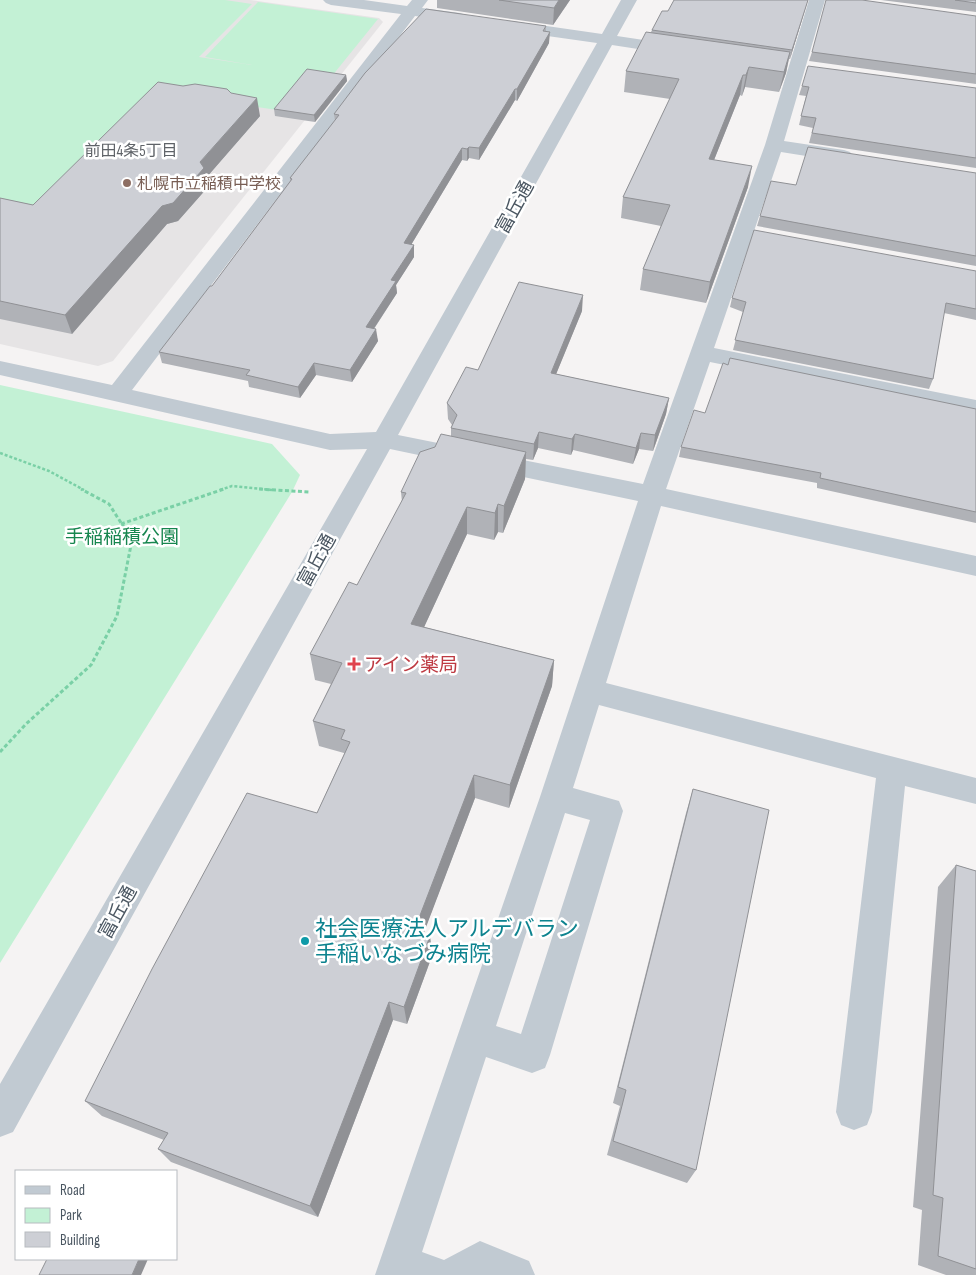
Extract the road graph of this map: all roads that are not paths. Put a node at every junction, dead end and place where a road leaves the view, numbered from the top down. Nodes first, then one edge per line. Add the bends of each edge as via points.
1 (331, 0) edge
2 (630, 0) edge
3 (817, 0) edge
4 (416, 6) edge
5 (480, 21) edge
6 (499, 24) edge
7 (607, 40) junction
8 (697, 53) edge
9 (774, 145) junction
10 (860, 159) edge
11 (702, 353) junction
12 (0, 368) edge
13 (118, 393) junction
14 (976, 408) edge
15 (384, 440) junction
16 (652, 495) junction
17 (976, 566) edge
18 (590, 691) junction
19 (892, 770) junction
20 (976, 791) edge
21 (554, 797) junction
22 (474, 1036) junction
23 (854, 1112) dead end
24 (0, 1119) edge
25 (408, 1271) edge
26 (456, 1275) edge
27 (515, 1275) edge

1 - 4 street
2 - 7 street, 富丘通
3 - 9 street
4 - 5 street
4 - 13 street
6 - 7 street
7 - 8 street
7 - 15 street, 富丘通
9 - 10 street
9 - 11 street via 752,233
11 - 14 street
11 - 16 street
12 - 13 street
13 - 15 street via 330,442
15 - 16 street
15 - 24 street, 富丘通
16 - 17 street
16 - 18 street
18 - 19 street
18 - 21 street
19 - 20 street
19 - 23 street
21 - 22 street
21 - 22 street via 608,811 532,1055
22 - 25 street
26 - 27 street via 480,1261

